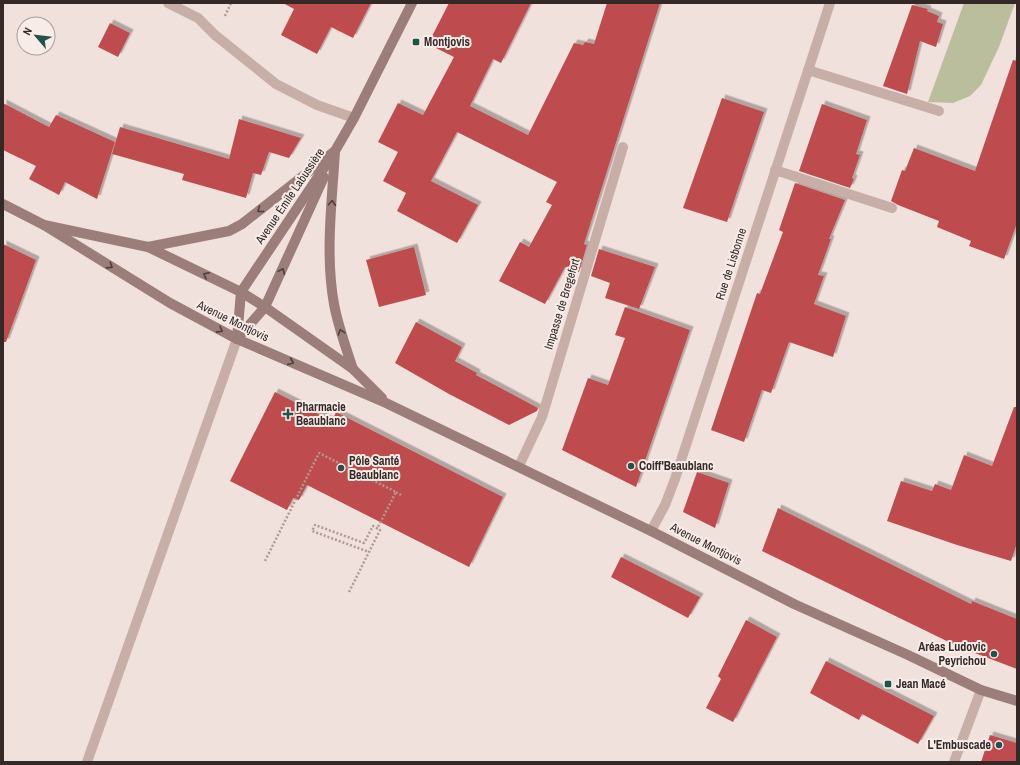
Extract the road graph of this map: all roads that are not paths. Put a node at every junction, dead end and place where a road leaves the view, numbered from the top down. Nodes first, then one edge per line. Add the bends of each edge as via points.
1 (168, 3) edge
2 (412, 3) edge
3 (830, 3) edge
4 (808, 70) junction
5 (939, 111) dead end
6 (354, 118) junction
7 (623, 147) dead end
8 (335, 151) junction
9 (775, 170) junction
10 (3, 204) edge
11 (892, 208) dead end
12 (44, 225) junction
13 (148, 247) junction
14 (241, 292) junction
15 (266, 307) junction
16 (237, 339) junction
17 (353, 369) junction
18 (386, 403) junction
19 (519, 466) junction
20 (651, 531) junction
21 (981, 690) junction
22 (1017, 701) edge
23 (86, 762) edge
24 (954, 762) edge

1 - 6 street via 198,18 276,84 317,105
2 - 6 main road
3 - 4 street, Rue de Lisbonne
4 - 5 street
4 - 9 street, Rue de Lisbonne
6 - 8 main road
7 - 19 street, Impasse de Bregefort via 542,417
8 -> 13 main road via 242,224 229,231
8 - 14 main road, Avenue Émile Labussière
15 -> 8 main road, Avenue Émile Labussière
17 -> 8 main road via 334,309 329,247
9 - 11 street
9 - 20 street, Rue de Lisbonne via 675,479
10 - 12 main road
12 - 13 main road
12 -> 16 main road, Avenue Montjovis via 170,303
14 -> 13 main road, Avenue Montjovis
14 - 15 main road, Avenue Montjovis
14 - 16 main road, Avenue Émile Labussière
15 - 16 main road, Avenue Émile Labussière
15 - 17 main road, Avenue Montjovis
16 -> 18 main road, Avenue Montjovis
16 - 23 street
17 - 18 main road, Avenue Montjovis
18 - 19 main road, Avenue Montjovis
19 - 20 main road, Avenue Montjovis
20 - 21 main road, Avenue Montjovis via 794,604
21 - 22 main road, Avenue Montjovis
21 - 24 street

